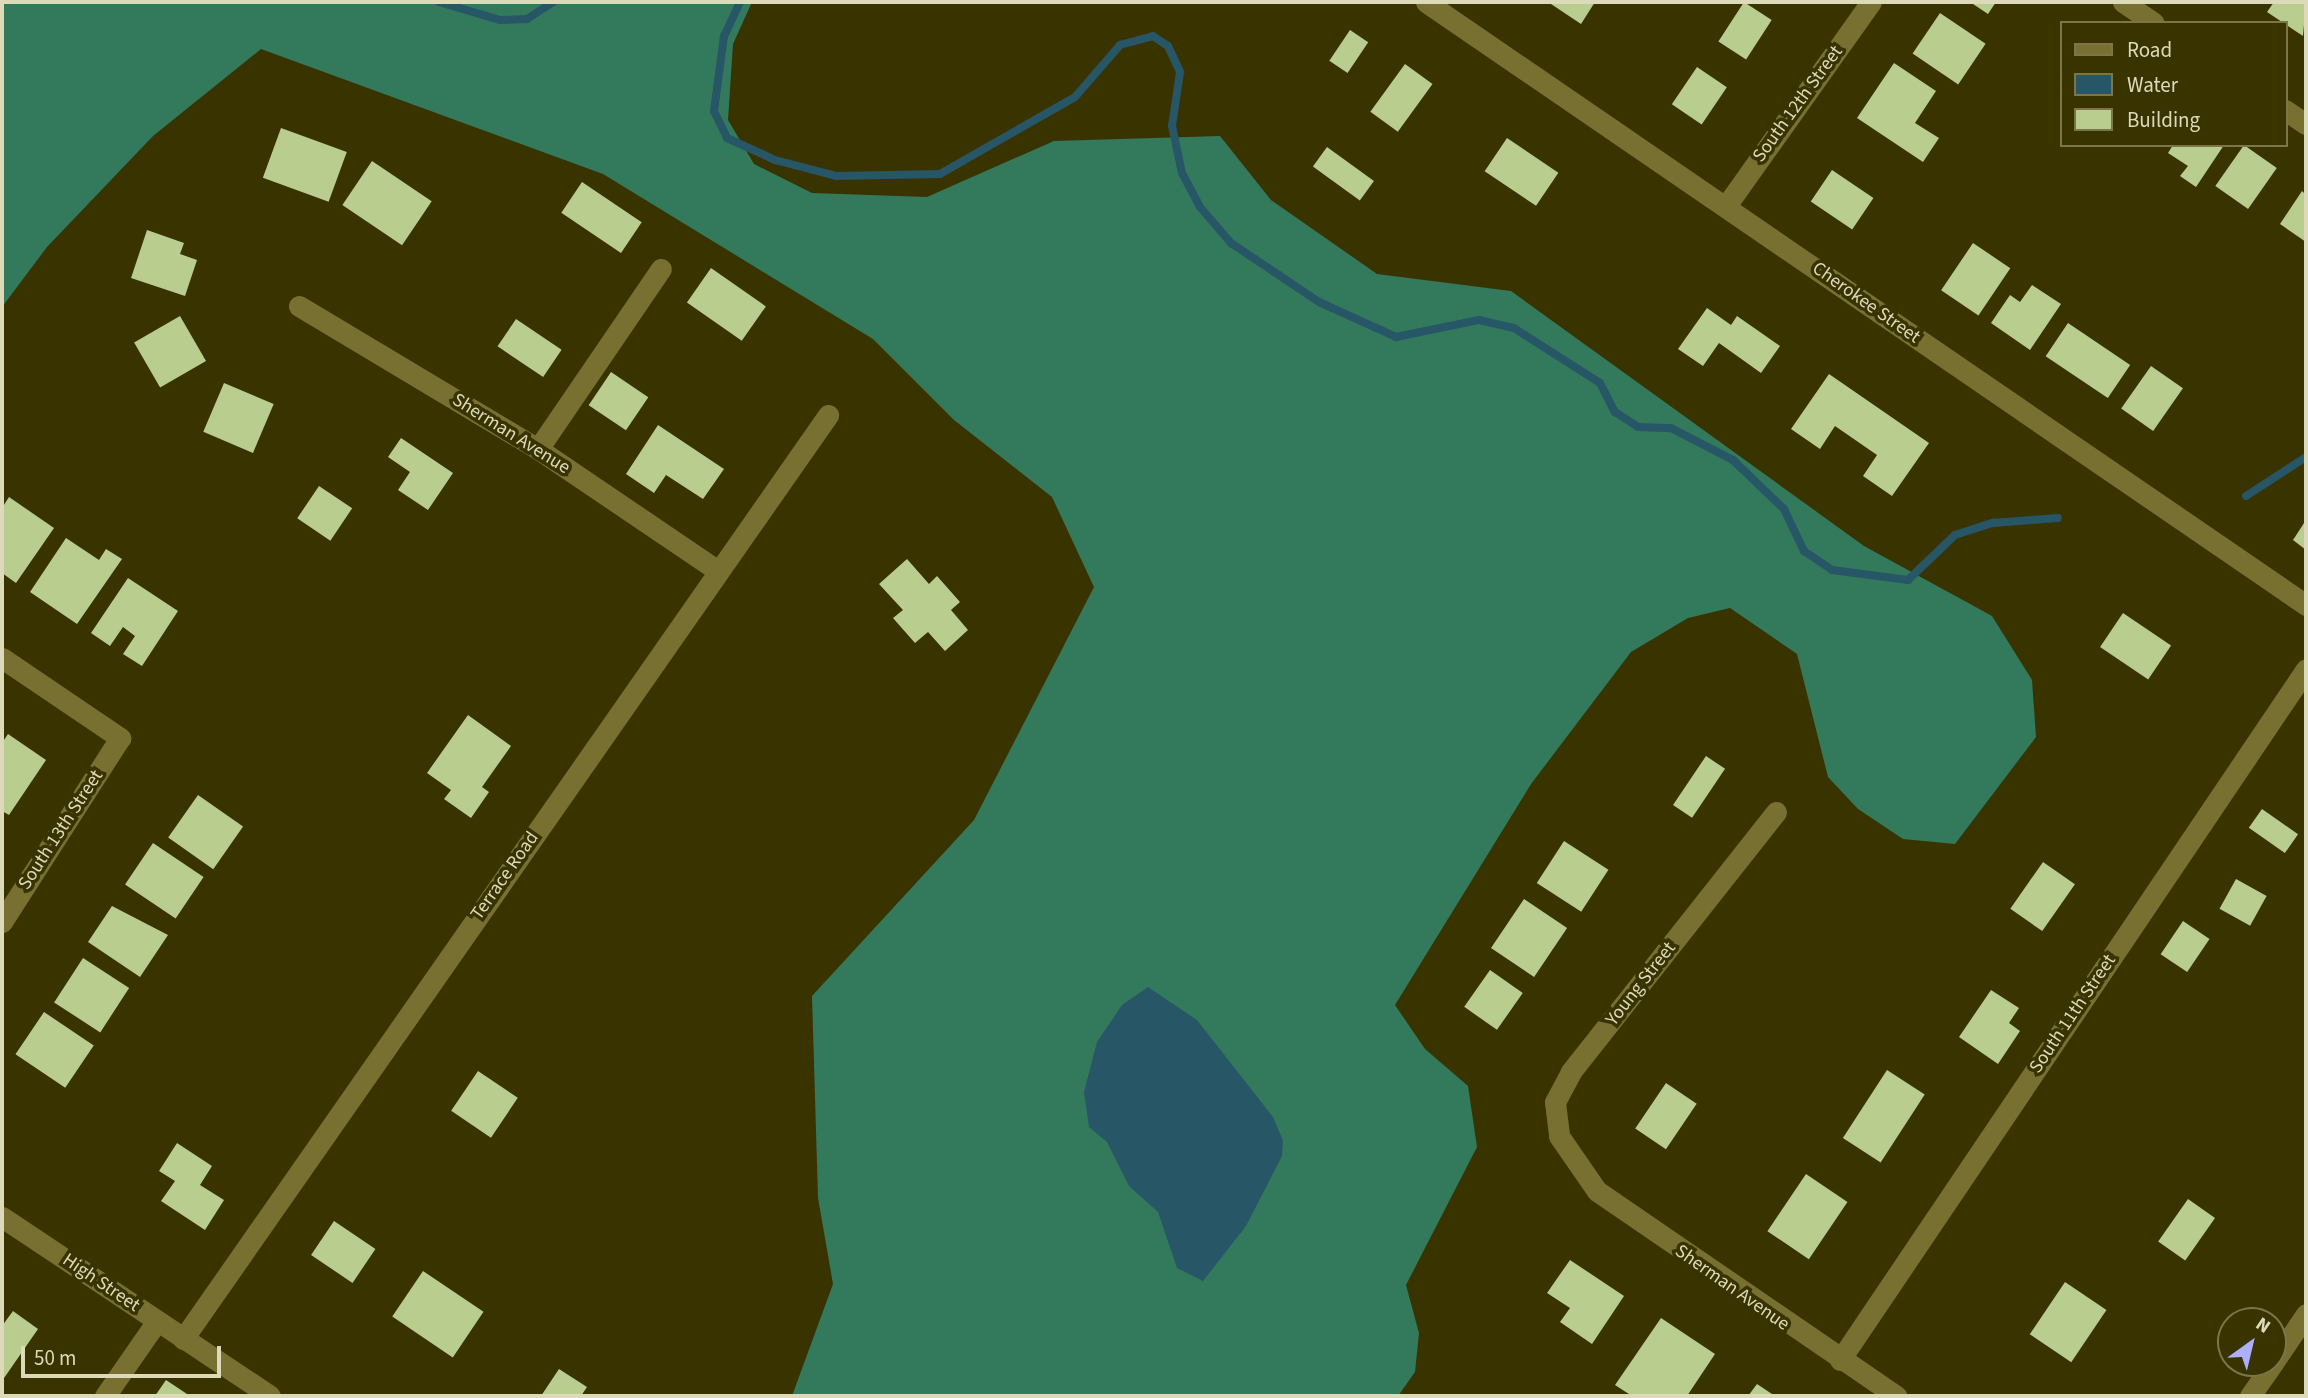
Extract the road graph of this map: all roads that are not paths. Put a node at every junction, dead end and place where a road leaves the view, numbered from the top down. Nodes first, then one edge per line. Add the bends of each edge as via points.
1 (1426, 2) edge
2 (1871, 2) edge
3 (2123, 2) edge
4 (2151, 21) edge
5 (2287, 111) edge
6 (2306, 124) edge
7 (1726, 206) junction
8 (661, 269) dead end
9 (299, 306) dead end
10 (828, 415) dead end
11 (538, 449) junction
12 (717, 570) junction
13 (2306, 605) edge
14 (2, 658) edge
15 (2306, 669) edge
16 (1776, 813) dead end
17 (2, 922) edge
18 (1580, 1166) joint
19 (2, 1217) edge
20 (2306, 1314) edge
21 (157, 1321) junction
22 (183, 1339) junction
23 (2287, 1342) edge
24 (1840, 1360) junction
25 (2263, 1377) edge
26 (105, 1396) edge
27 (270, 1396) edge
28 (1896, 1396) edge
29 (2250, 1396) edge

1 - 7 street, Cherokee Street
2 - 7 street, South 12th Street
3 - 4 street
5 - 6 street
7 - 13 street, Cherokee Street
8 - 11 street
9 - 11 street, Sherman Avenue
10 - 12 street, Terrace Road
11 - 12 street, Sherman Avenue
12 - 22 street, Terrace Road
14 - 17 street, South 13th Street via 120,738
15 - 24 street, South 11th Street
16 - 18 street, Young Street via 1571,1072 1555,1102 1559,1136
18 - 24 street, Sherman Avenue via 1597,1191 1654,1234
19 - 21 street, High Street
20 - 23 street
21 - 22 street, High Street
21 - 26 street
22 - 27 street, High Street
24 - 28 street, Sherman Avenue
25 - 29 street

